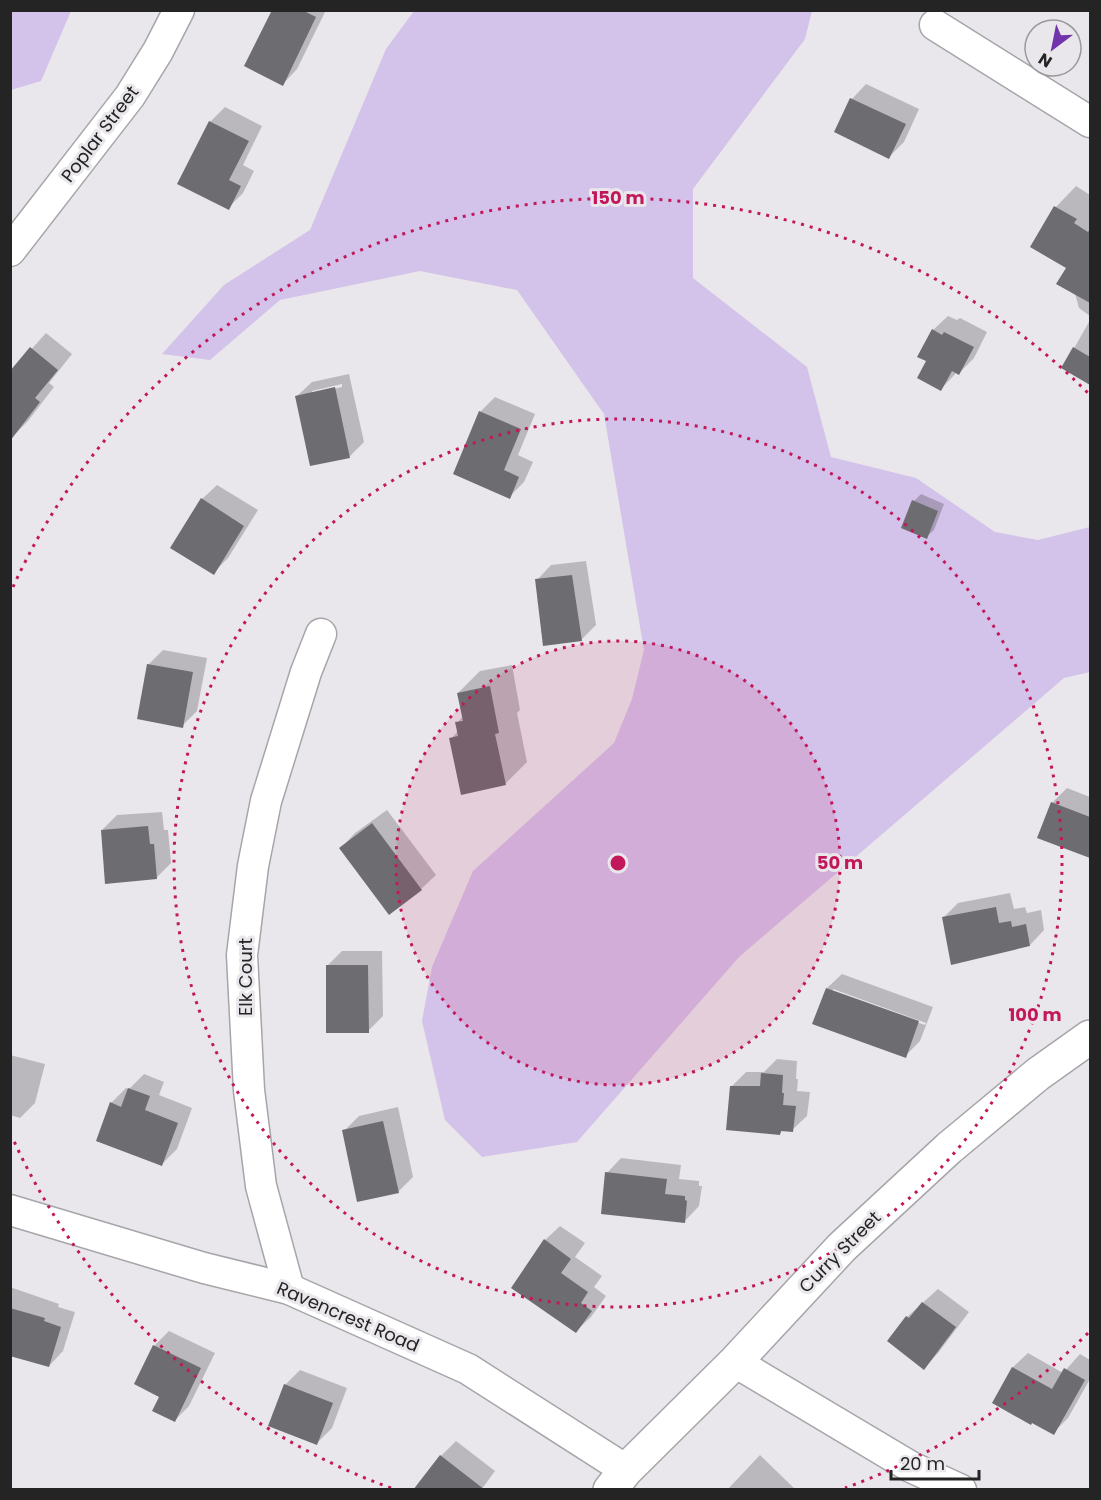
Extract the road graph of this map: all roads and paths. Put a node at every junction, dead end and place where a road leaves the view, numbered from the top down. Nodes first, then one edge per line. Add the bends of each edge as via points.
1 (179, 10) edge
2 (935, 25) dead end
3 (1090, 122) edge
4 (10, 251) edge
5 (321, 634) dead end
6 (1090, 1037) edge
7 (10, 1210) edge
8 (289, 1289) junction
9 (735, 1362) junction
10 (618, 1480) edge
11 (961, 1490) edge

1 - 4 street, Poplar Street via 130,96
2 - 3 street
5 - 8 street, Elk Court via 266,801 242,955 249,1090 261,1186
6 - 9 street, Curry Street via 1038,1074 941,1155 842,1247
7 - 8 street, Ravencrest Road
8 - 10 street, Ravencrest Road via 468,1369
9 - 10 street, Curry Street
9 - 11 street via 911,1467

